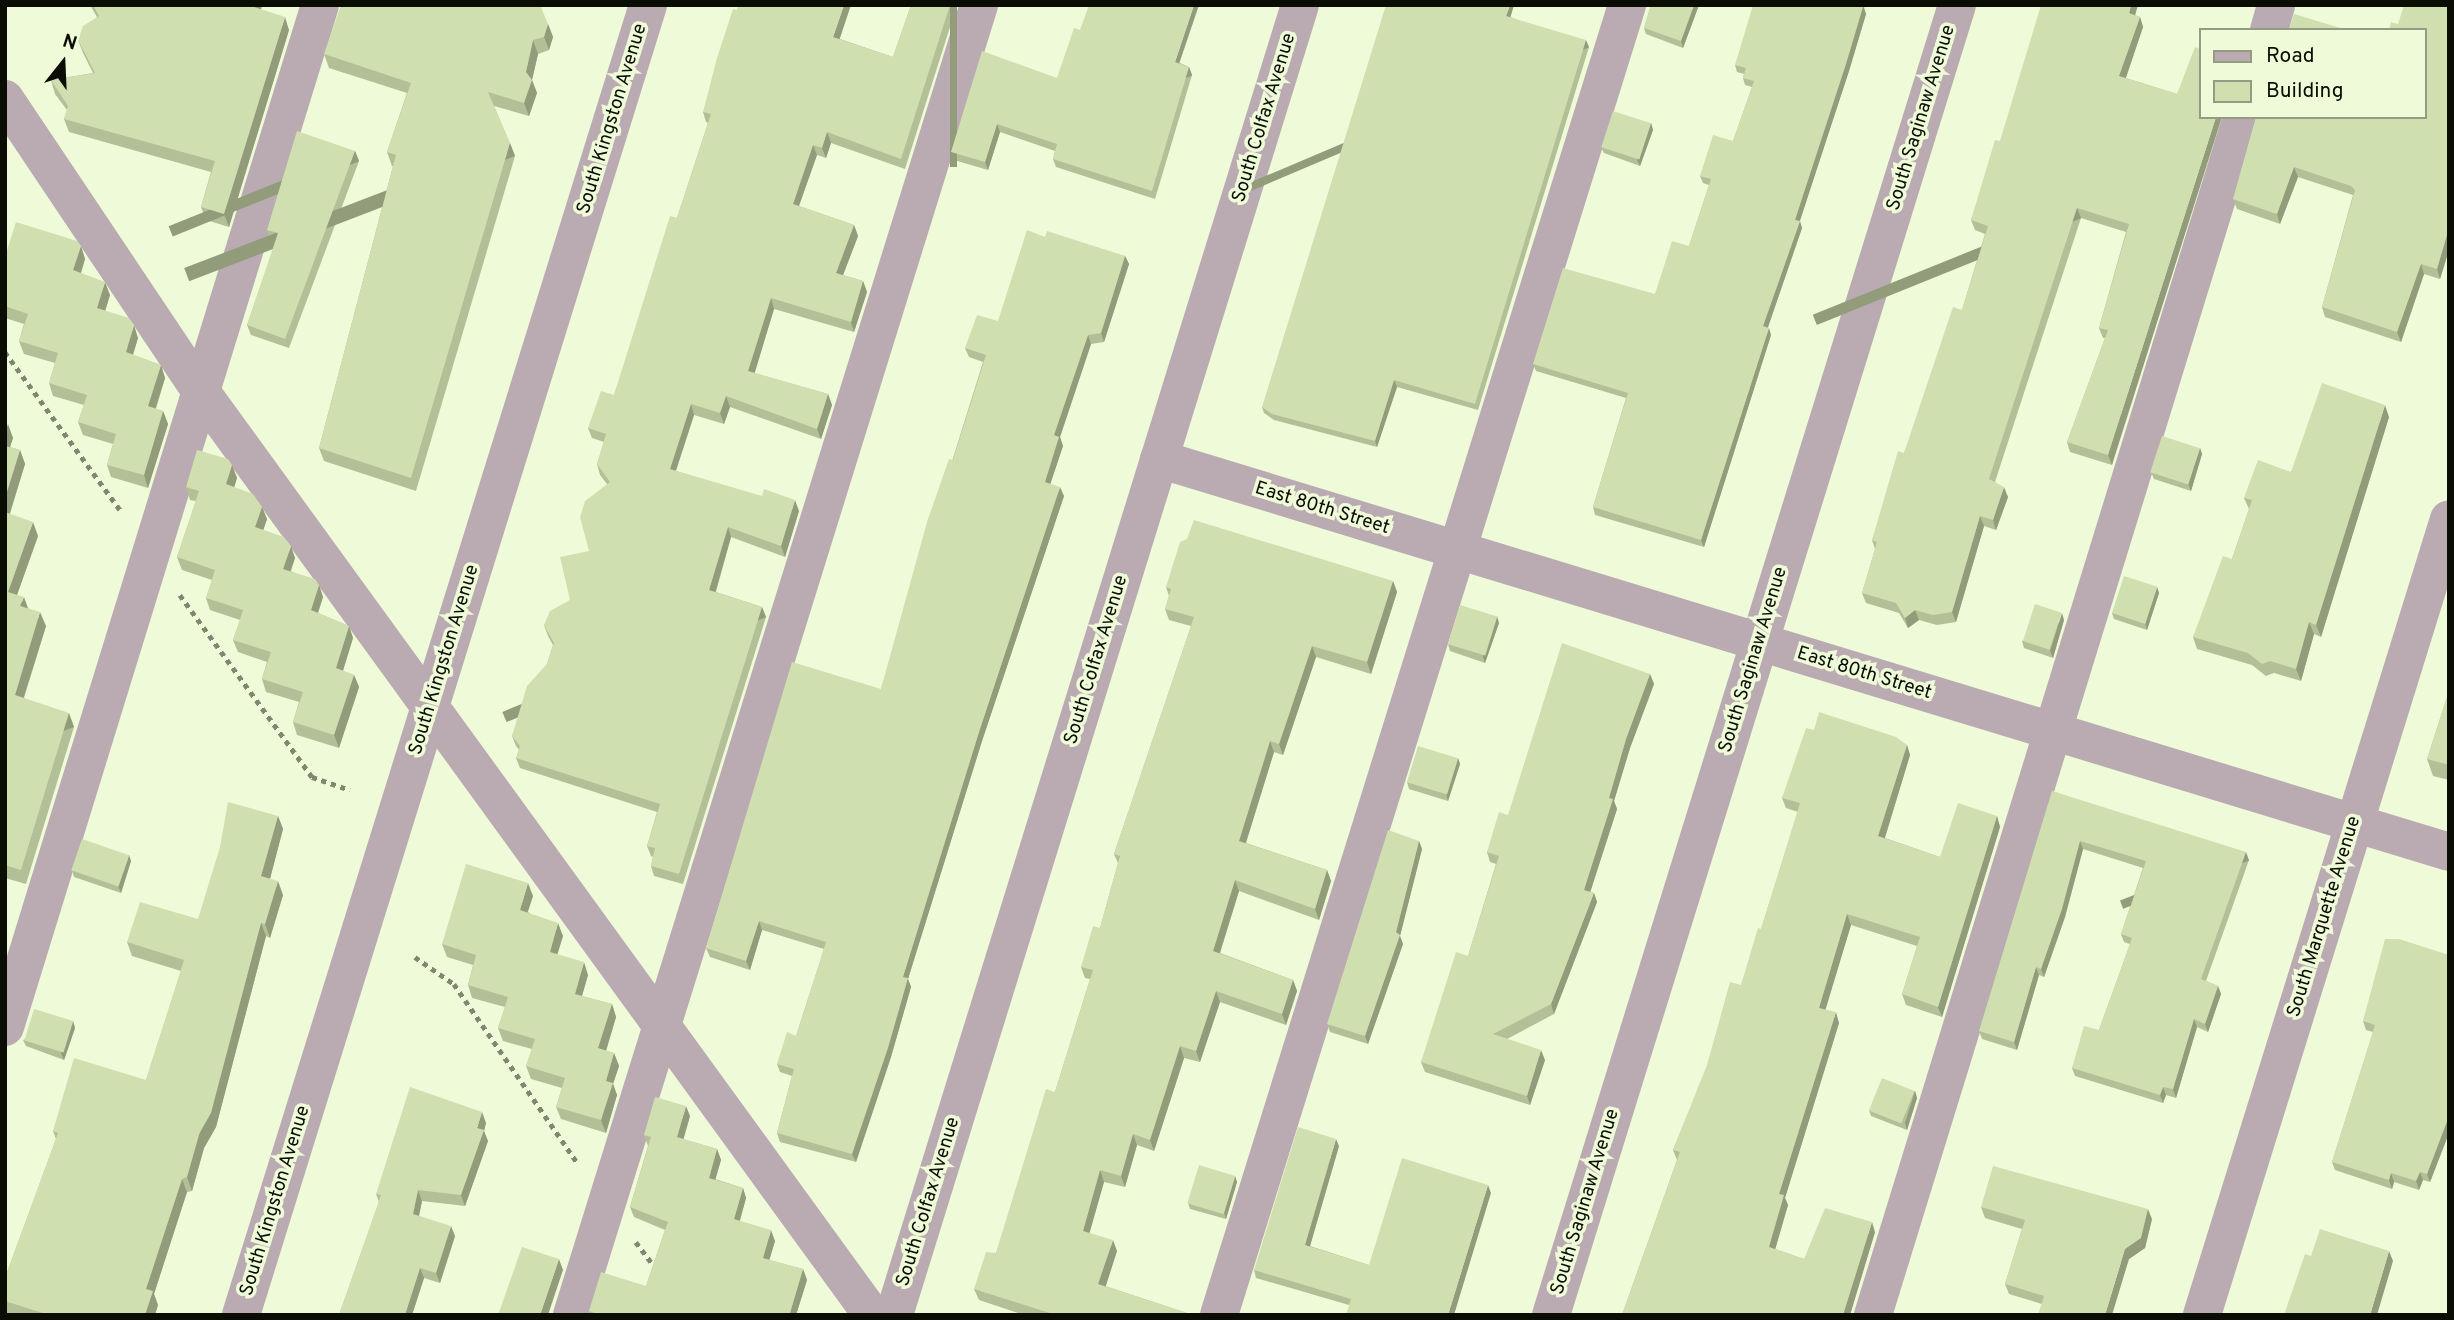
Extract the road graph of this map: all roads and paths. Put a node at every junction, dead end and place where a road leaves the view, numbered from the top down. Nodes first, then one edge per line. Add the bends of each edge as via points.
1 (320, 5) edge
2 (648, 5) edge
3 (979, 5) edge
4 (1300, 5) edge
5 (1627, 5) edge
6 (1957, 5) edge
7 (2276, 5) edge
8 (2270, 28) edge
9 (5, 99) edge
10 (2241, 119) edge
11 (5, 352) edge
12 (200, 388) junction
13 (1159, 459) junction
14 (2449, 519) edge
15 (130, 523) dead end
16 (1457, 550) junction
17 (175, 587) dead end
18 (1760, 642) junction
19 (430, 707) junction
20 (2053, 732) junction
21 (350, 790) dead end
22 (2354, 824) junction
23 (2449, 852) edge
24 (415, 957) dead end
25 (5, 1027) edge
26 (661, 1028) junction
27 (578, 1164) dead end
28 (636, 1241) dead end
29 (658, 1273) edge
30 (241, 1315) edge
31 (572, 1315) edge
32 (872, 1315) edge
33 (894, 1315) edge
34 (1219, 1315) edge
35 (1551, 1315) edge
36 (1873, 1315) edge
37 (2202, 1315) edge

1 - 12 street
2 - 19 street, South Kingston Avenue
3 - 26 street
4 - 13 street, South Colfax Avenue
5 - 16 street
6 - 18 street, South Saginaw Avenue
7 - 8 street
9 - 12 street
10 - 20 street
11 - 15 path
12 - 19 street
12 - 25 street
13 - 16 street, East 80th Street
13 - 33 street, South Colfax Avenue
14 - 22 street, South Marquette Avenue
16 - 18 street, East 80th Street
16 - 34 street
17 - 21 path via 312,777
18 - 20 street, East 80th Street
18 - 35 street, South Saginaw Avenue
19 - 26 street
19 - 30 street, South Kingston Avenue
20 - 22 street, East 80th Street
20 - 36 street
22 - 23 street, East 80th Street
22 - 37 street, South Marquette Avenue
24 - 27 path via 454,984
26 - 31 street
26 - 32 street
28 - 29 path

